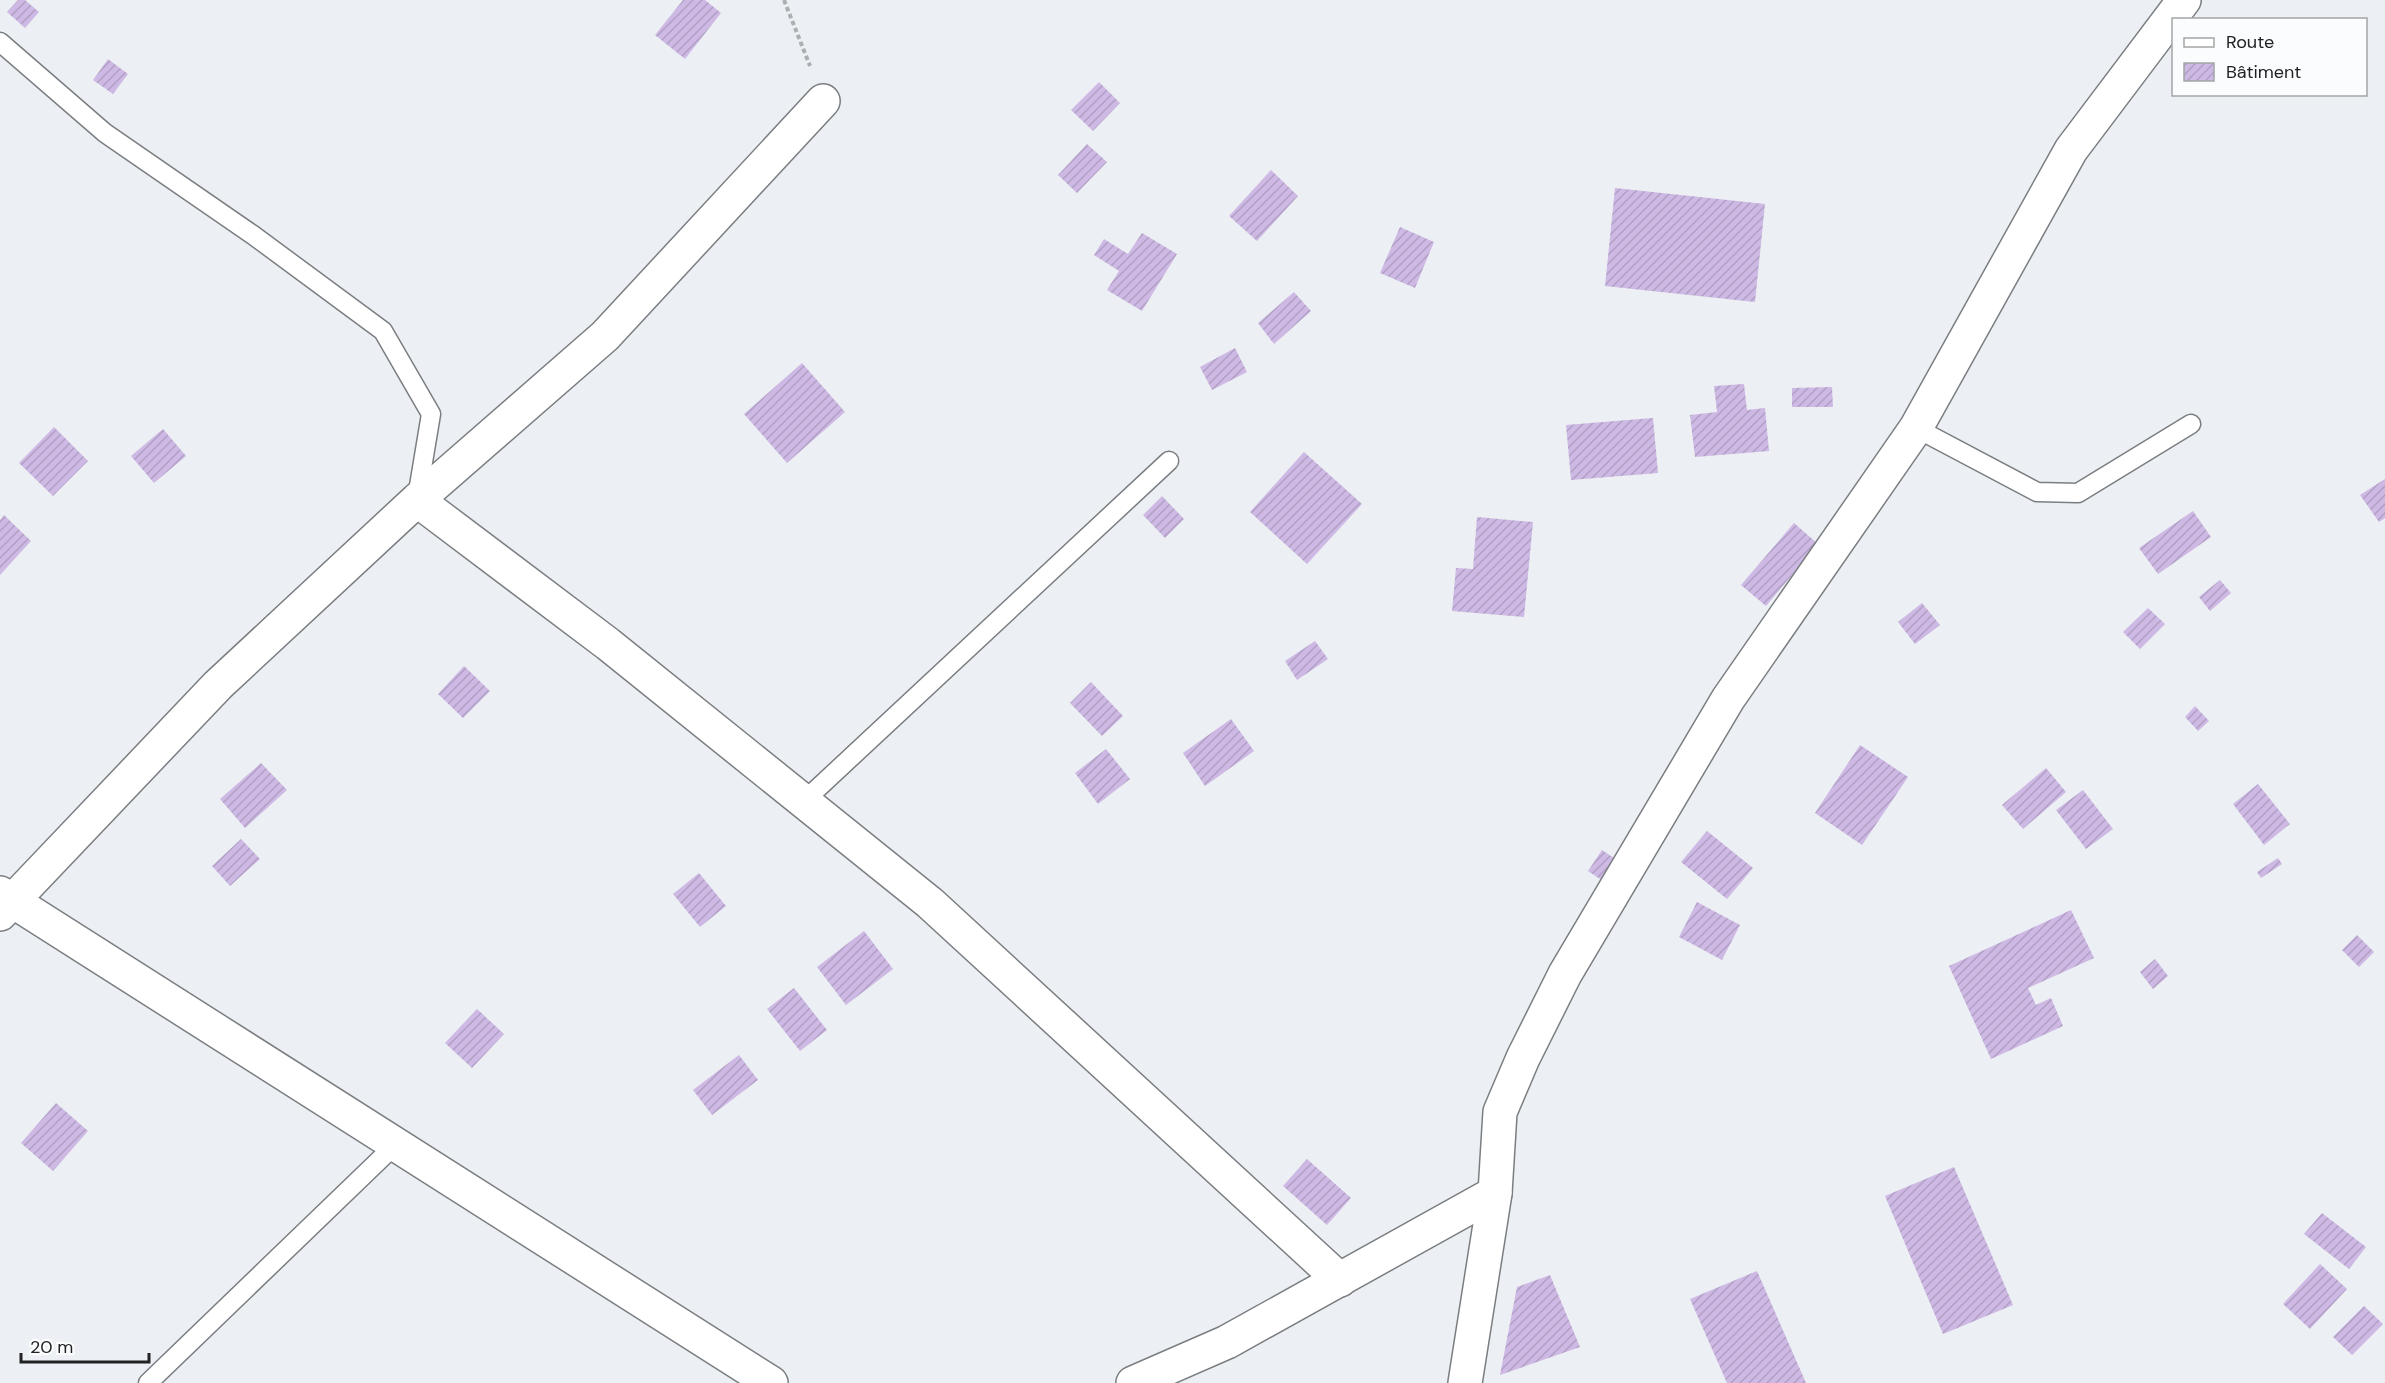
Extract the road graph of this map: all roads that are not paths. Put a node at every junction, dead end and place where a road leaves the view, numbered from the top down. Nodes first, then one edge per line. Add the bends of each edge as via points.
1 (2184, 0) edge
2 (0, 42) edge
3 (823, 101) road end
4 (2190, 424) dead end
5 (1916, 428) junction
6 (1169, 461) dead end
7 (417, 500) junction
8 (804, 801) junction
9 (4, 903) edge
10 (396, 1145) junction
11 (1494, 1193) junction
12 (1340, 1280) junction
13 (148, 1383) edge
14 (771, 1383) edge
15 (1133, 1383) edge
16 (1465, 1383) edge

1 - 5 street via 2071,150
2 - 7 lane via 105,133 383,331 431,414
3 - 7 street via 605,336
4 - 5 lane via 2078,493 2037,492
5 - 11 street via 1728,699 1565,974 1500,1112
6 - 8 lane
7 - 8 street via 608,644
7 - 9 street via 218,685
8 - 12 street via 930,903
9 - 10 street
10 - 13 lane
10 - 14 street
11 - 12 street
11 - 16 street
12 - 15 street via 1227,1342

